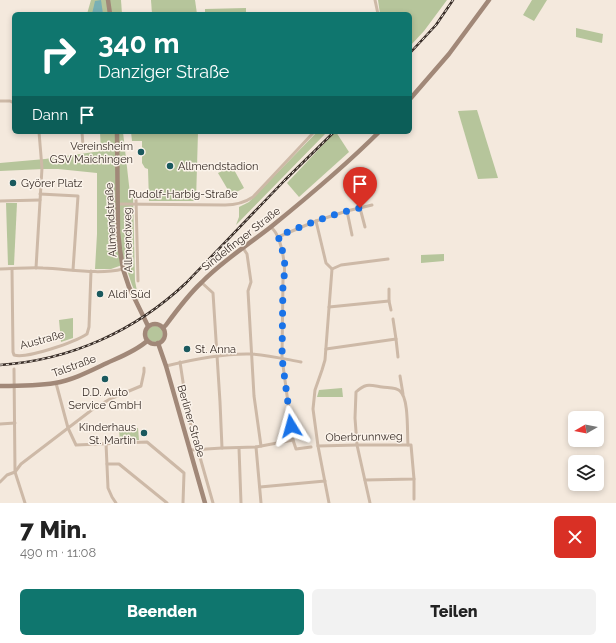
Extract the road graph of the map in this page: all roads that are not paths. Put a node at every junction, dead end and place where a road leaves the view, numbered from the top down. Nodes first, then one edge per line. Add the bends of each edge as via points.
1 (108, 0) edge
2 (375, 0) edge
3 (489, 0) edge
4 (110, 12) edge
5 (378, 12) edge
6 (412, 97) edge
7 (0, 101) edge
8 (12, 102) edge
9 (39, 134) edge
10 (82, 134) edge
11 (117, 134) edge
12 (312, 134) edge
13 (377, 134) edge
14 (83, 146) dead end
15 (350, 178) dead end
16 (40, 194) junction
17 (136, 199) dead end
18 (40, 200) junction
19 (0, 201) edge
20 (118, 204) junction
21 (136, 204) junction
22 (372, 205) dead end
23 (360, 208) junction
24 (347, 211) junction
25 (316, 220) junction
26 (271, 227) junction
27 (365, 227) dead end
28 (352, 235) dead end
29 (278, 236) junction
30 (243, 248) junction
31 (388, 259) dead end
32 (36, 268) junction
33 (0, 269) edge
34 (12, 269) junction
35 (123, 269) junction
36 (332, 269) junction
37 (74, 270) junction
38 (91, 271) junction
39 (138, 281) dead end
40 (201, 282) junction
41 (389, 289) dead end
42 (389, 301) junction
43 (329, 307) junction
44 (391, 310) dead end
45 (393, 319) dead end
46 (148, 326) junction
47 (163, 328) junction
48 (396, 339) junction
49 (147, 341) junction
50 (158, 344) junction
51 (326, 349) junction
52 (252, 354) junction
53 (217, 356) junction
54 (398, 357) dead end
55 (282, 358) junction
56 (180, 362) junction
57 (301, 362) dead end
58 (166, 366) junction
59 (144, 368) dead end
60 (14, 369) dead end
61 (400, 376) dead end
62 (56, 383) junction
63 (0, 386) edge
64 (14, 386) junction
65 (403, 394) junction
66 (15, 423) junction
67 (0, 424) edge
68 (68, 428) junction
69 (293, 440) junction
70 (106, 444) junction
71 (357, 445) junction
72 (410, 445) junction
73 (260, 446) junction
74 (318, 446) junction
75 (256, 447) junction
76 (222, 448) junction
77 (239, 448) junction
78 (311, 448) dead end
79 (197, 449) junction
80 (190, 450) junction
81 (107, 464) junction
82 (15, 472) junction
83 (414, 479) junction
84 (365, 480) junction
85 (325, 481) junction
86 (0, 482) edge
87 (260, 487) junction
88 (414, 499) dead end
89 (25, 503) edge
90 (116, 503) edge
91 (167, 503) edge
92 (183, 503) edge
93 (206, 503) edge
94 (213, 503) edge
95 (241, 503) edge
96 (261, 503) edge
97 (329, 503) edge
98 (370, 503) edge

1 - 4 main road
2 - 5 street
3 - 6 main road via 449,54
7 - 8 street
9 - 16 street via 42,168
10 - 14 street
11 - 20 main road, Allmendstraße
12 - 21 street, Rudolf-Harbig-Straße via 253,197 242,203
13 - 26 main road, Sindelfinger Straße
15 - 23 street
16 - 18 street
16 - 37 street via 78,196
17 - 21 street, Allmendweg
18 - 19 street
18 - 32 street
20 - 21 street, Rudolf-Harbig-Straße
20 - 35 main road, Allmendstraße via 119,246
21 - 39 street, Allmendweg
22 - 23 street
23 - 24 street
23 - 27 street
24 - 25 street
24 - 28 street
25 - 29 street
25 - 36 street via 326,263
26 - 29 street
26 - 30 main road, Sindelfinger Straße
29 - 55 street via 282,247 285,276
30 - 40 main road, Sindelfinger Straße
30 - 52 street via 247,254 251,282 248,291
31 - 36 street via 341,265
32 - 34 street
32 - 37 street
33 - 34 street
34 - 38 street, Austraße via 13,352 14,355 20,356 74,341 87,334
35 - 38 street via 109,272
35 - 46 main road, Allmendstraße
36 - 43 street
37 - 38 street
40 - 47 main road, Sindelfinger Straße
40 - 53 street via 213,293
41 - 42 street
42 - 43 street
42 - 44 street
43 - 51 street
45 - 48 street
46 - 47 main road via 156,324
46 - 49 main road via 144,333
47 - 50 main road via 164,337
48 - 51 street
48 - 54 street
49 - 50 main road
49 - 62 main road, Talstraße via 88,372
50 - 58 main road, Berliner Straße
51 - 74 street via 312,409
52 - 53 street
52 - 55 street
52 - 73 street
53 - 56 street
53 - 76 street
55 - 57 street
55 - 69 street
56 - 58 street
56 - 79 street via 188,415
58 - 80 main road, Berliner Straße
59 - 68 street via 141,386 110,400
60 - 64 street
61 - 65 street
62 - 64 main road, Talstraße
62 - 68 street
63 - 64 main road, Talstraße
64 - 66 street
65 - 71 street via 398,389 369,385 356,392 354,418
65 - 72 street
66 - 67 street
66 - 82 street
68 - 70 street via 76,445
68 - 82 street via 21,464
69 - 73 street
69 - 78 street, Oberbrunnweg via 296,449
70 - 81 street
70 - 92 street via 147,442 184,473
71 - 72 street, Oberbrunnweg
71 - 74 street, Oberbrunnweg
71 - 84 street
72 - 83 street
73 - 75 street
74 - 85 street
75 - 77 street
75 - 87 street
76 - 77 street
76 - 79 street
77 - 95 street
79 - 80 street
79 - 94 street
80 - 93 main road, Berliner Straße
81 - 90 street via 108,488
81 - 91 street via 119,464
82 - 86 street
82 - 89 street
83 - 84 street
83 - 88 street
84 - 98 street
85 - 87 street
85 - 97 street
87 - 96 street

